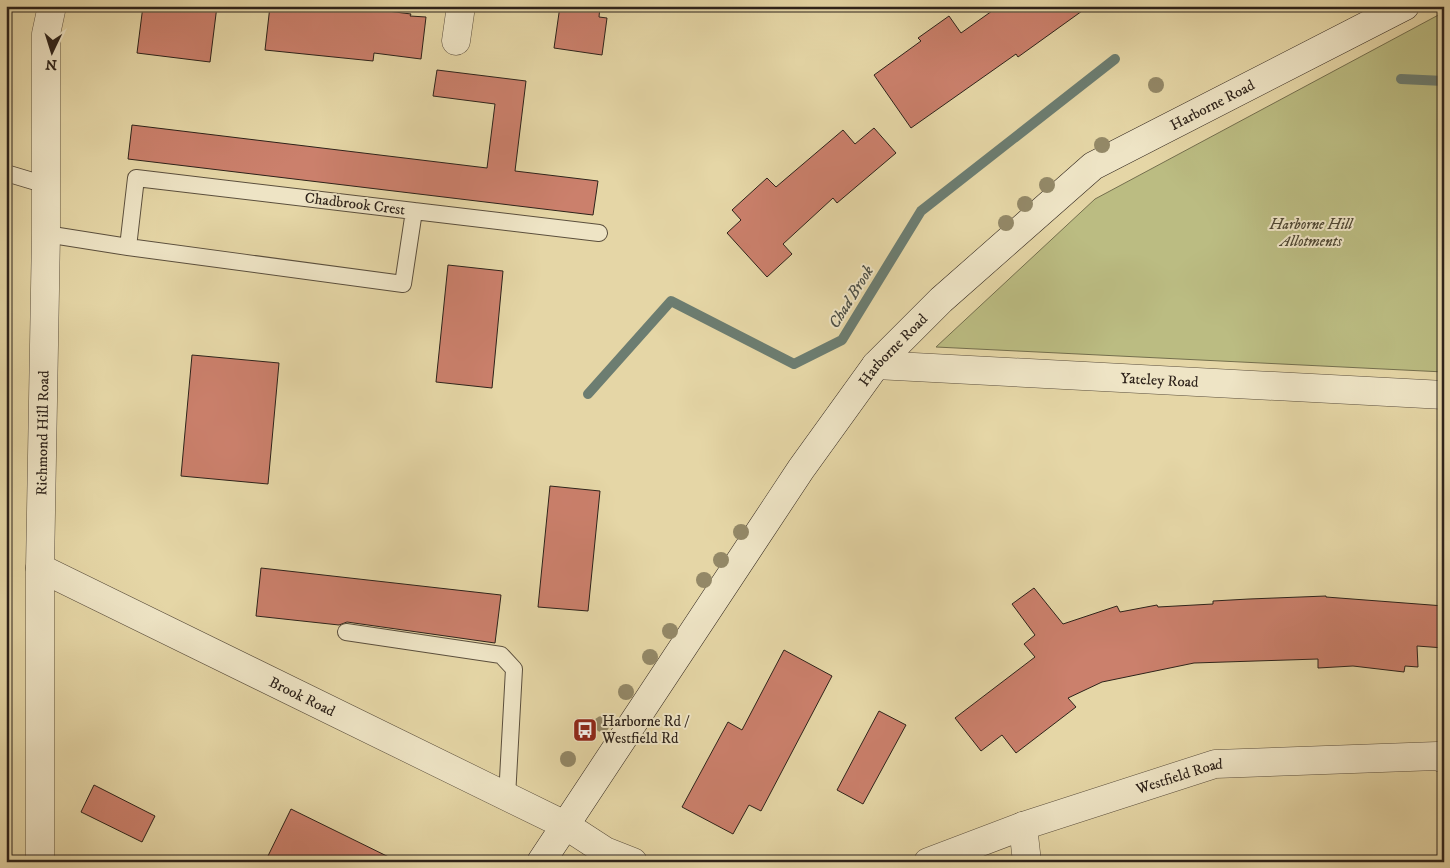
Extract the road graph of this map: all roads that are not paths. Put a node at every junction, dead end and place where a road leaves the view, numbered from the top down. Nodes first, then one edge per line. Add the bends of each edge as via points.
1 (52, 6) edge
2 (461, 6) edge
3 (1405, 6) edge
4 (456, 41) dead end
5 (6, 173) edge
6 (46, 185) junction
7 (414, 211) junction
8 (599, 233) dead end
9 (46, 234) junction
10 (128, 247) junction
11 (876, 365) junction
12 (1444, 395) edge
13 (40, 568) junction
14 (346, 632) dead end
15 (1444, 759) edge
16 (507, 797) junction
17 (566, 825) junction
18 (1024, 826) junction
19 (40, 862) edge
20 (541, 862) edge
21 (633, 862) edge
22 (928, 862) edge
23 (1027, 862) edge

1 - 6 street, Richmond Hill Road via 46,34
2 - 4 street
3 - 11 street, Harborne Road via 1093,166 941,300
5 - 6 lane
6 - 9 street, Richmond Hill Road
7 - 8 lane
7 - 10 lane, Chadbrook Crest via 136,178
7 - 10 lane, Chadbrook Crest via 404,284
9 - 10 lane, Chadbrook Crest
9 - 13 street, Richmond Hill Road
11 - 12 street, Yateley Road
11 - 17 street, Harborne Road via 801,469
13 - 16 street, Brook Road
13 - 19 street, Richmond Hill Road
14 - 16 lane via 501,655 514,669
15 - 18 street, Westfield Road via 1437,756 1215,764
16 - 17 street, Brook Road
17 - 20 street, Harborne Road
17 - 21 street via 605,851
18 - 22 street, Westfield Road
18 - 23 street

